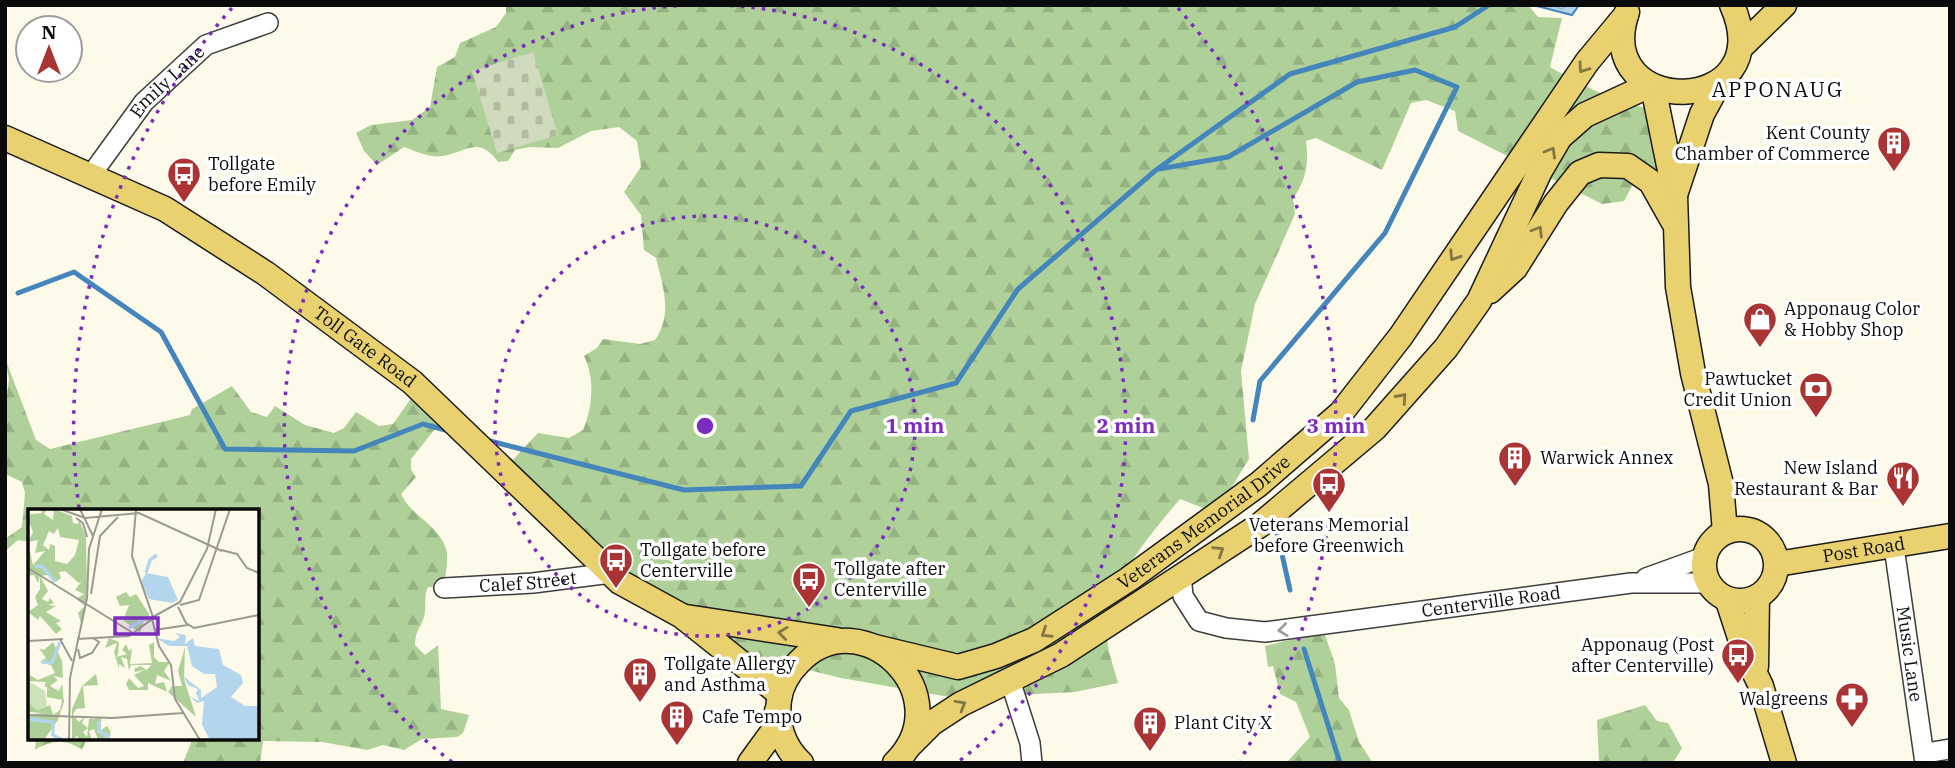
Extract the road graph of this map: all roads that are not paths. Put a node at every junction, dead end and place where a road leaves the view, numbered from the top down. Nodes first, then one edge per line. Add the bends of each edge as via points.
1 (1732, 5) edge
2 (1784, 5) edge
3 (1628, 10) edge
4 (268, 23) dead end
5 (1740, 48) junction
6 (1720, 81) junction
7 (1651, 86) junction
8 (5, 138) edge
9 (91, 176) junction
10 (1675, 195) junction
11 (1675, 223) junction
12 (1479, 301) junction
13 (1735, 531) junction
14 (1950, 536) edge
15 (1894, 547) junction
16 (1704, 557) junction
17 (1777, 564) junction
18 (611, 573) junction
19 (1181, 575) junction
20 (1631, 583) junction
21 (1709, 583) junction
22 (444, 588) dead end
23 (1757, 597) junction
24 (1728, 601) junction
25 (682, 616) junction
26 (850, 642) junction
27 (876, 647) junction
28 (1756, 674) junction
29 (1010, 680) junction
30 (779, 702) junction
31 (1950, 749) edge
32 (900, 758) edge
33 (1925, 758) edge
34 (750, 763) edge
35 (801, 763) edge
36 (1032, 763) edge
37 (1784, 763) edge

1 - 5 main road via 1740,23
2 - 5 main road
3 - 7 main road via 1622,34 1626,54
3 -> 27 main road, Veterans Memorial Drive via 1587,62 1401,337 1341,413 1259,484 1129,579 1022,645 958,667
4 - 9 street, Emily Lane via 206,44 144,102
5 - 6 main road
6 - 7 main road via 1699,92 1676,94
6 - 10 main road via 1702,114
7 - 10 main road
12 -> 7 main road, Veterans Memorial Drive via 1560,137 1585,115
8 - 9 main road, Toll Gate Road
9 - 18 main road, Toll Gate Road via 180,218 265,273 392,366
10 - 11 main road
12 -> 11 main road via 1515,268 1580,173 1600,165 1628,166 1651,182
11 - 13 main road via 1678,287 1693,373
19 -> 12 main road, Veterans Memorial Drive via 1260,525 1375,428 1446,348
13 - 16 main road via 1712,542
13 - 17 main road via 1767,542
14 - 15 main road, Post Road
15 - 17 main road, Post Road
15 - 33 street, Music Lane
16 - 20 street, Centerville Road
16 - 21 main road
17 - 23 main road via 1773,580
18 - 22 street, Calef Street
18 - 25 main road, Toll Gate Road
20 -> 19 street, Centerville Road via 1265,632 1199,621 1183,596
19 - 29 main road, Veterans Memorial Drive via 1061,655
20 - 21 street, Centerville Road
21 - 24 main road
23 - 24 main road
23 - 28 main road
24 - 28 main road
26 -> 25 main road, Toll Gate Road
25 - 30 main road, Toll Gate Road
26 - 27 main road, Veterans Memorial Drive
26 - 30 main road via 827,644 806,655 789,672
27 - 32 main road via 903,669 917,701 917,725
28 - 37 main road
32 -> 29 main road, Veterans Memorial Drive via 932,723
29 - 36 street
30 - 34 main road via 774,730
30 - 35 main road via 781,734
31 - 33 street

